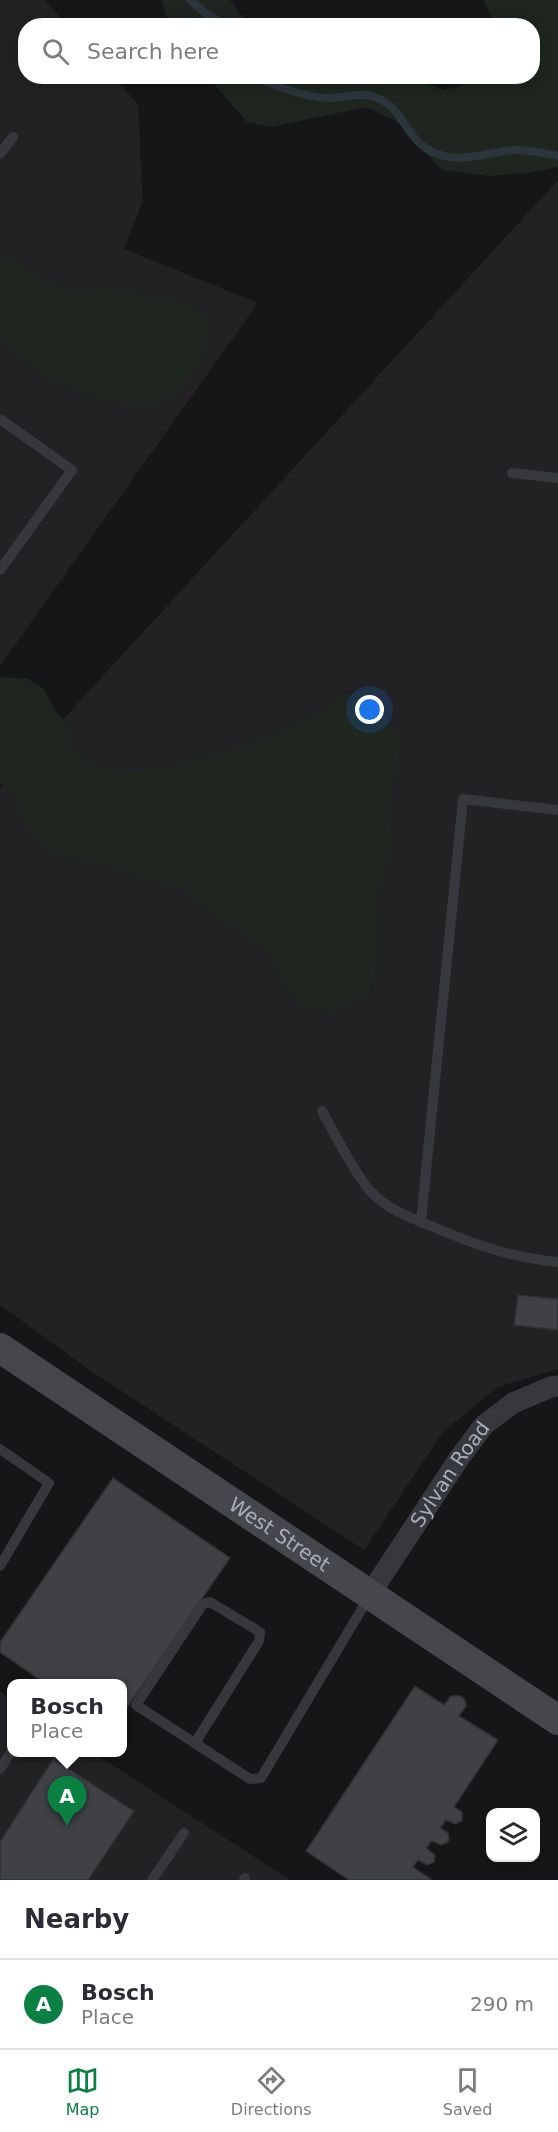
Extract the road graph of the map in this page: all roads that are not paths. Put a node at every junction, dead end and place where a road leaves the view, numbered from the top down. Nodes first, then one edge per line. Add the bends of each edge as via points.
1 (13, 137) dead end
2 (0, 154) edge
3 (0, 419) edge
4 (512, 474) dead end
5 (558, 478) edge
6 (0, 570) edge
7 (558, 810) edge
8 (322, 1111) dead end
9 (421, 1222) junction
10 (558, 1262) edge
11 (0, 1348) edge
12 (558, 1386) edge
13 (0, 1449) edge
14 (0, 1566) edge
15 (370, 1594) junction
16 (558, 1720) edge
17 (195, 1743) junction
18 (184, 1833) dead end
19 (152, 1880) edge

1 - 2 lane
3 - 6 lane via 72,470
4 - 5 lane
7 - 9 lane via 463,799
8 - 9 lane via 366,1186 384,1204
9 - 10 lane via 481,1247
11 - 15 street, West Street
12 - 15 street, Sylvan Road via 513,1403 484,1425
13 - 14 lane via 49,1483
15 - 16 street, West Street
15 - 17 lane via 261,1778 250,1779
17 - 17 lane via 136,1705 203,1604 210,1602 260,1632 259,1641
18 - 19 lane

